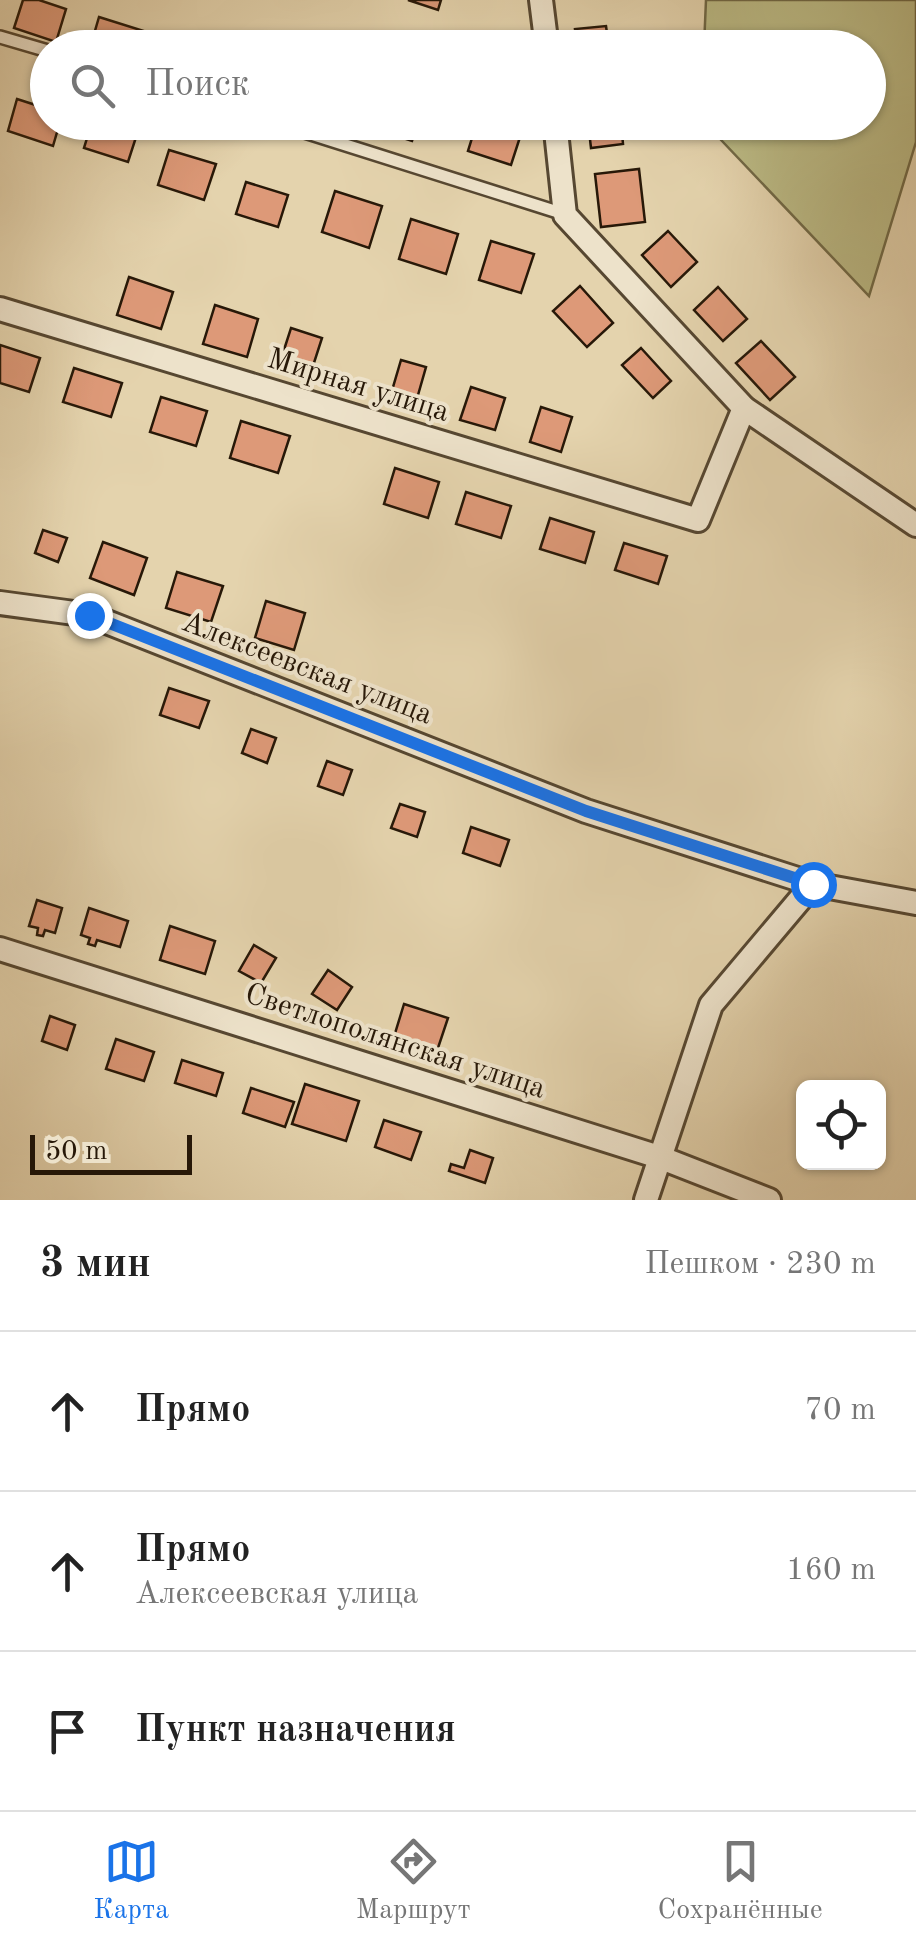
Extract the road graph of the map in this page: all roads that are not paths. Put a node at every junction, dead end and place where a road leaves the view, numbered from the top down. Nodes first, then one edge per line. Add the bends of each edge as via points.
1 (541, 0) edge
2 (544, 30) edge
3 (0, 36) edge
4 (30, 46) edge
5 (329, 140) edge
6 (557, 140) edge
7 (565, 215) junction
8 (0, 308) edge
9 (744, 408) junction
10 (916, 525) edge
11 (0, 603) edge
12 (813, 884) junction
13 (916, 902) edge
14 (0, 948) edge
15 (659, 1157) junction
16 (646, 1200) edge
17 (769, 1200) edge

1 - 2 street
3 - 4 lane
5 - 7 lane
6 - 7 street
7 - 9 street
8 - 9 street, Мирная улица via 698,520
9 - 10 street
11 - 12 street, Алексеевская улица via 89,615 586,811
12 - 13 street, Алексеевская улица
12 - 15 street via 711,1005
14 - 15 street, Светлополянская улица
15 - 16 street
15 - 17 street, Светлополянская улица

